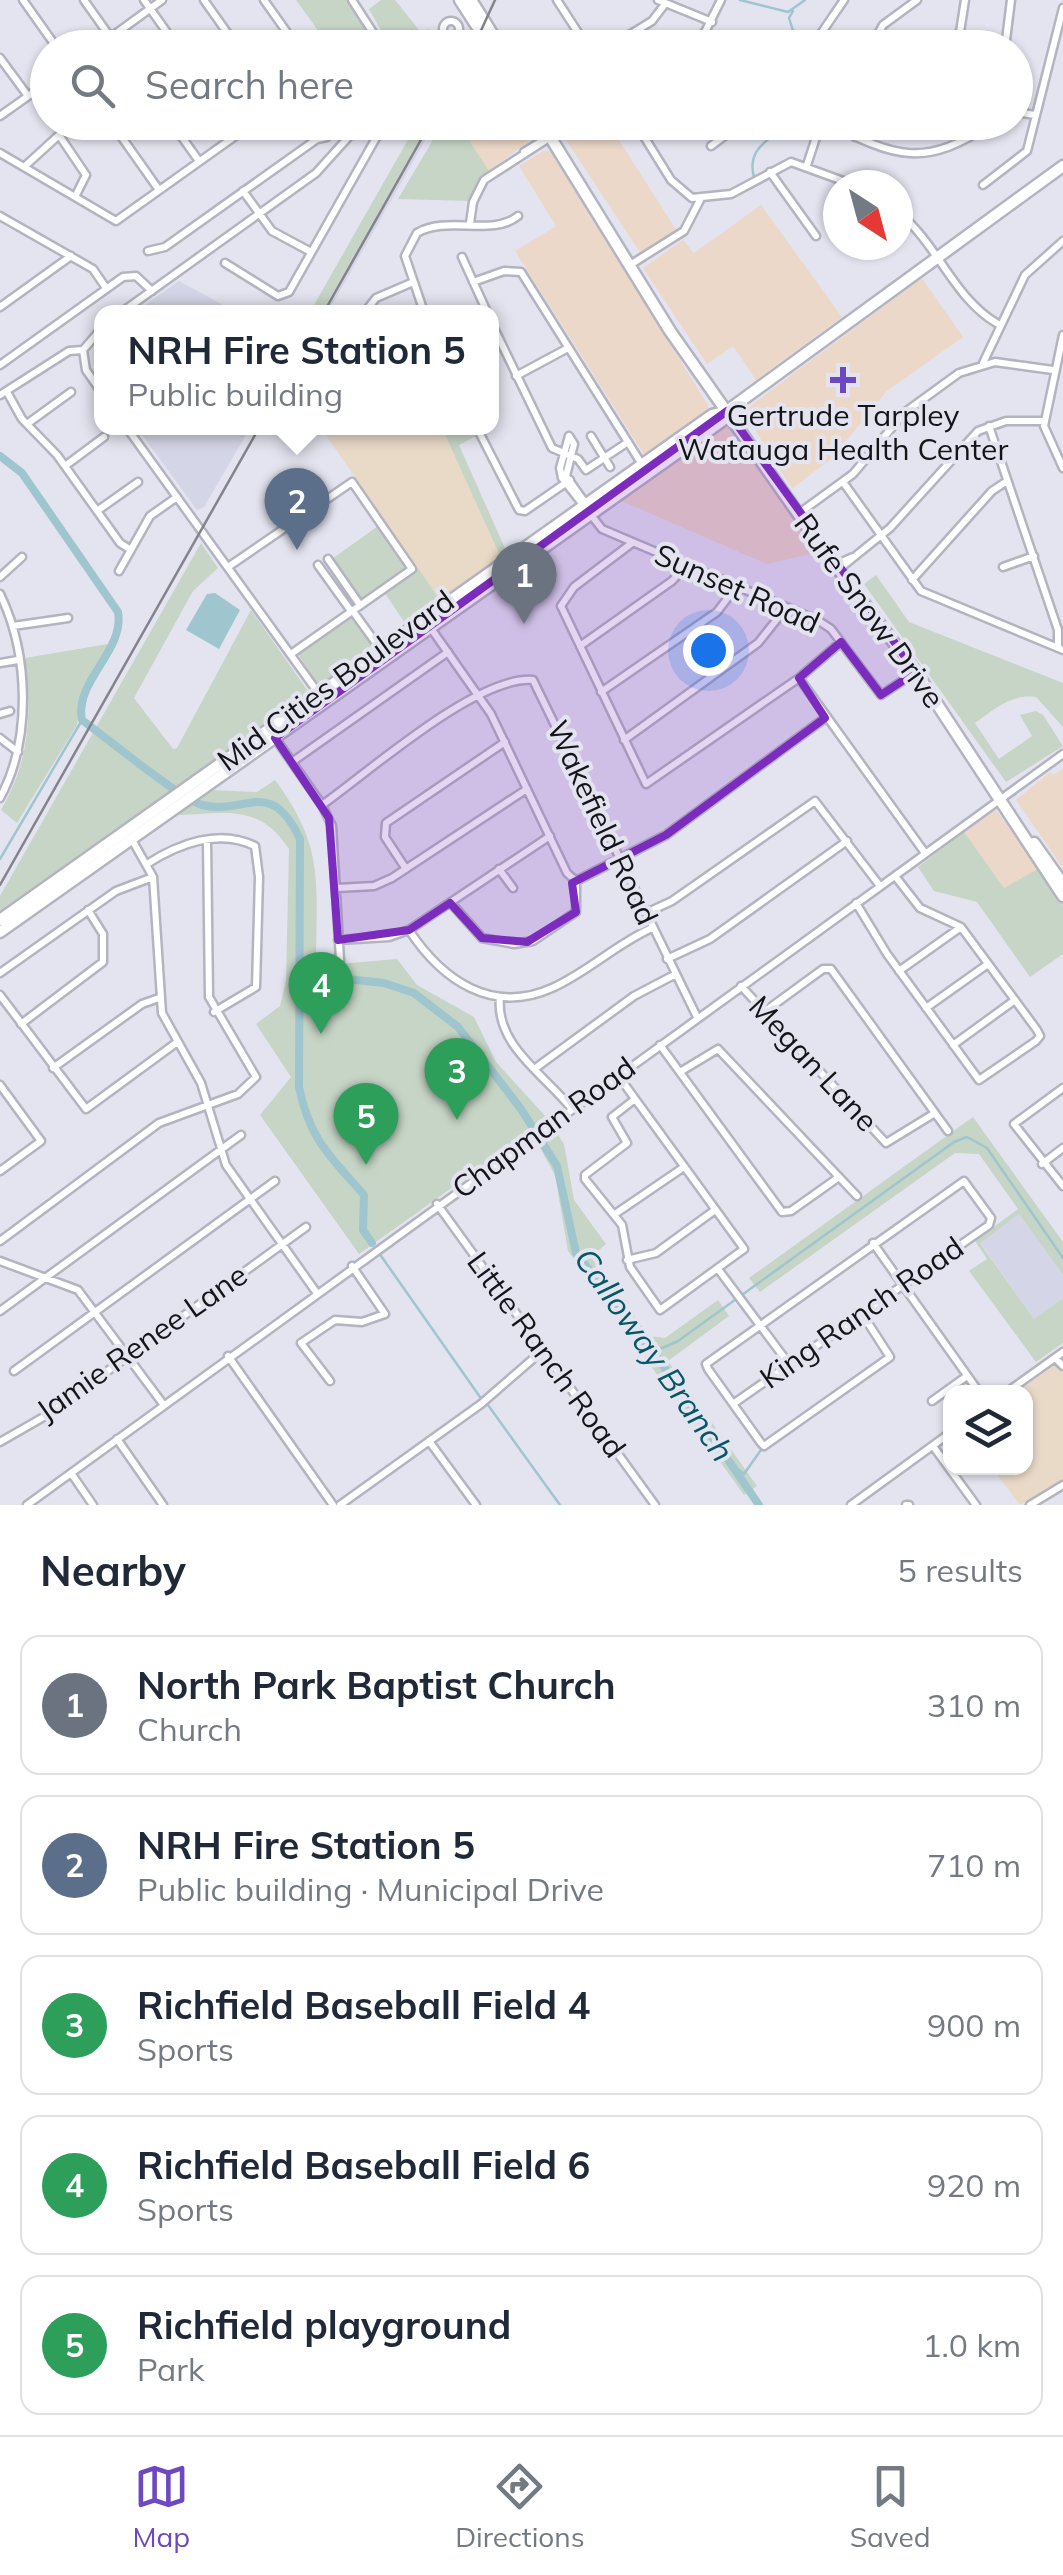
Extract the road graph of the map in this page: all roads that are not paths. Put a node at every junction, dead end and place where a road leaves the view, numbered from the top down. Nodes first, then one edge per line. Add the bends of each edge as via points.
1 (22, 0) edge
2 (84, 0) edge
3 (144, 0) edge
4 (162, 0) edge
5 (204, 0) edge
6 (264, 0) edge
7 (352, 0) edge
8 (460, 0) edge
9 (471, 0) edge
10 (556, 0) edge
11 (721, 0) edge
12 (844, 0) edge
13 (917, 0) edge
14 (964, 0) edge
15 (1012, 0) edge
16 (662, 2) edge
17 (150, 8) junction
18 (1063, 8) edge
19 (712, 22) junction
20 (44, 30) edge
21 (105, 30) edge
22 (120, 30) edge
23 (165, 30) edge
24 (225, 30) edge
25 (285, 30) edge
26 (371, 30) edge
27 (479, 30) edge
28 (490, 30) edge
29 (576, 30) edge
30 (636, 30) edge
31 (705, 30) edge
32 (823, 30) edge
33 (879, 30) edge
34 (960, 30) edge
35 (1007, 30) edge
36 (0, 58) edge
37 (28, 96) joint
38 (1035, 115) joint
39 (0, 116) edge
40 (1033, 122) edge
41 (54, 140) edge
42 (62, 140) edge
43 (124, 140) edge
44 (183, 140) edge
45 (229, 140) edge
46 (321, 140) edge
47 (347, 140) edge
48 (375, 140) edge
49 (548, 140) edge
50 (552, 140) edge
51 (646, 140) edge
52 (719, 140) edge
53 (817, 140) edge
54 (862, 140) edge
55 (966, 140) edge
56 (1028, 140) edge
57 (711, 146) dead end
58 (0, 153) edge
59 (198, 162) junction
60 (807, 165) junction
61 (1063, 166) edge
62 (24, 167) junction
63 (770, 172) junction
64 (823, 172) edge
65 (983, 185) dead end
66 (159, 190) junction
67 (243, 191) junction
68 (75, 197) junction
69 (700, 200) junction
70 (261, 215) junction
71 (0, 216) edge
72 (518, 216) dead end
73 (470, 223) junction
74 (913, 229) edge
75 (816, 236) dead end
76 (1063, 241) edge
77 (148, 251) dead end
78 (311, 252) junction
79 (71, 256) junction
80 (936, 256) junction
81 (462, 257) dead end
82 (226, 263) dead end
83 (630, 265) junction
84 (473, 282) junction
85 (411, 283) junction
86 (106, 288) junction
87 (152, 291) junction
88 (132, 305) edge
89 (370, 305) edge
90 (421, 305) edge
91 (484, 305) edge
92 (0, 307) edge
93 (998, 324) junction
94 (1063, 334) edge
95 (94, 337) edge
96 (499, 339) edge
97 (568, 348) junction
98 (83, 350) junction
99 (983, 363) junction
100 (0, 365) edge
101 (1053, 370) junction
102 (516, 376) junction
103 (94, 382) edge
104 (72, 392) dead end
105 (4, 394) edge
106 (727, 411) junction
107 (1044, 422) junction
108 (27, 424) junction
109 (989, 426) junction
110 (132, 435) edge
111 (480, 435) edge
112 (591, 436) dead end
113 (104, 437) dead end
114 (628, 442) junction
115 (569, 454) junction
116 (604, 458) junction
117 (643, 465) junction
118 (65, 466) junction
119 (610, 467) dead end
120 (1063, 468) edge
121 (138, 482) dead end
122 (568, 482) junction
123 (843, 482) junction
124 (1007, 482) junction
125 (177, 497) junction
126 (585, 508) junction
127 (97, 511) junction
128 (798, 514) junction
129 (880, 538) junction
130 (632, 543) junction
131 (131, 550) junction
132 (1034, 556) junction
133 (22, 557) dead end
134 (328, 559) dead end
135 (318, 566) dead end
136 (686, 566) junction
137 (1002, 566) dead end
138 (228, 567) junction
139 (837, 568) junction
140 (120, 571) dead end
141 (0, 577) edge
142 (912, 580) junction
143 (736, 587) junction
144 (0, 594) edge
145 (360, 605) junction
146 (786, 608) junction
147 (351, 611) junction
148 (68, 618) dead end
149 (427, 623) junction
150 (13, 626) junction
151 (841, 642) junction
152 (580, 646) junction
153 (1061, 649) edge
154 (448, 652) junction
155 (291, 654) junction
156 (384, 654) junction
157 (18, 660) junction
158 (0, 663) edge
159 (916, 672) junction
160 (798, 678) junction
161 (601, 692) junction
162 (478, 693) junction
163 (322, 698) junction
164 (10, 711) dead end
165 (0, 714) edge
166 (825, 718) junction
167 (272, 734) junction
168 (0, 738) edge
169 (624, 740) junction
170 (505, 742) junction
171 (18, 752) junction
172 (1063, 754) edge
173 (292, 762) junction
174 (527, 788) junction
175 (0, 798) edge
176 (1000, 799) junction
177 (322, 805) junction
178 (129, 836) junction
179 (550, 836) junction
180 (208, 841) junction
181 (847, 841) junction
182 (925, 853) junction
183 (620, 860) junction
184 (148, 864) junction
185 (499, 869) junction
186 (406, 870) junction
187 (895, 876) junction
188 (153, 877) junction
189 (576, 881) junction
190 (1063, 884) edge
191 (880, 886) junction
192 (336, 888) junction
193 (513, 888) dead end
194 (1063, 896) edge
195 (450, 903) junction
196 (856, 904) junction
197 (88, 910) junction
198 (646, 913) junction
199 (0, 920) edge
200 (961, 927) junction
201 (652, 928) junction
202 (409, 930) junction
203 (0, 932) edge
204 (338, 940) junction
205 (667, 959) junction
206 (340, 960) dead end
207 (988, 964) junction
208 (900, 971) junction
209 (0, 973) edge
210 (674, 975) junction
211 (742, 986) junction
212 (0, 995) edge
213 (500, 997) junction
214 (159, 998) junction
215 (1015, 1000) junction
216 (926, 1008) junction
217 (214, 1012) junction
218 (764, 1012) junction
219 (697, 1017) junction
220 (21, 1024) junction
221 (176, 1044) junction
222 (660, 1044) junction
223 (953, 1045) junction
224 (538, 1067) junction
225 (53, 1068) junction
226 (680, 1072) junction
227 (618, 1074) junction
228 (0, 1084) edge
229 (1063, 1088) edge
230 (10, 1098) junction
231 (635, 1099) junction
232 (0, 1104) edge
233 (210, 1107) junction
234 (571, 1108) junction
235 (935, 1113) junction
236 (948, 1131) dead end
237 (241, 1134) dead end
238 (1063, 1148) edge
239 (219, 1149) junction
240 (1042, 1164) junction
241 (684, 1166) junction
242 (0, 1171) edge
243 (839, 1176) junction
244 (274, 1181) dead end
245 (1063, 1186) edge
246 (858, 1196) dead end
247 (250, 1198) junction
248 (437, 1204) junction
249 (715, 1210) junction
250 (615, 1214) junction
251 (306, 1227) dead end
252 (0, 1240) edge
253 (873, 1243) junction
254 (283, 1244) junction
255 (627, 1260) junction
256 (0, 1261) edge
257 (352, 1266) junction
258 (718, 1269) junction
259 (47, 1276) junction
260 (901, 1282) junction
261 (316, 1292) junction
262 (96, 1310) junction
263 (0, 1311) edge
264 (861, 1312) junction
265 (760, 1324) junction
266 (542, 1350) junction
267 (1063, 1352) edge
268 (228, 1356) junction
269 (128, 1357) junction
270 (1055, 1358) junction
271 (789, 1364) junction
272 (1063, 1366) edge
273 (14, 1371) dead end
274 (967, 1376) junction
275 (330, 1382) dead end
276 (973, 1385) edge
277 (1017, 1385) edge
278 (932, 1401) dead end
279 (163, 1404) junction
280 (733, 1404) junction
281 (116, 1439) junction
282 (943, 1439) edge
283 (429, 1441) junction
284 (0, 1442) edge
285 (934, 1446) junction
286 (71, 1473) junction
287 (1063, 1484) edge
288 (1036, 1503) edge
289 (27, 1505) edge
290 (93, 1505) edge
291 (163, 1505) edge
292 (336, 1505) edge
293 (476, 1505) edge
294 (655, 1505) edge
295 (851, 1505) edge
296 (976, 1505) edge

1 - 20 street
2 - 21 street
3 - 17 street
4 - 17 street
5 - 24 street
6 - 25 street
7 - 26 street
8 - 27 main road
9 - 28 main road
10 - 29 street
11 - 19 street
12 - 32 street
13 - 33 street
14 - 34 street
15 - 35 street
16 - 19 street
16 - 30 street
17 - 22 street
17 - 23 street
18 - 38 street
19 - 31 street
36 - 37 street
37 - 39 street
38 - 40 street
41 - 62 street
42 - 68 street via 86,175
43 - 66 street
44 - 59 street
45 - 59 street
46 - 67 street
47 - 70 street
48 - 78 street
49 - 73 street via 484,180
50 - 83 main road, Rufe Snow Drive
51 - 69 street via 671,180
52 - 57 street
53 - 60 street
54 - 55 street via 895,153 925,155
56 - 65 street via 1024,154
58 - 62 street
59 - 66 street
60 - 63 street via 791,162
60 - 64 street
61 - 80 main road, Mid Cities Boulevard
62 - 68 street
63 - 69 street via 731,194
63 - 75 street
66 - 68 street via 116,220
67 - 70 street
67 - 77 street via 165,247
69 - 83 street via 684,231
70 - 78 street via 272,230
70 - 87 street
71 - 79 street
72 - 73 street via 503,224
73 - 85 street via 417,233 405,256
74 - 80 street
76 - 93 street via 1033,264
78 - 82 street via 283,296
79 - 86 street via 93,269
79 - 92 street
80 - 93 street via 974,308
80 - 106 main road, Mid Cities Boulevard
81 - 84 street
83 - 106 main road, Rufe Snow Drive
84 - 91 street
84 - 97 street via 521,272
85 - 89 street
85 - 90 street
86 - 87 street via 136,276
86 - 100 street
87 - 88 street
93 - 99 street
94 - 101 street
95 - 98 street
96 - 102 street
97 - 102 street
97 - 114 street
98 - 103 street
98 - 105 street via 69,351
99 - 101 street
99 - 123 street via 913,406
101 - 107 street
102 - 115 street via 546,441
104 - 108 street
105 - 108 street
106 - 117 main road, Mid Cities Boulevard via 721,422
106 - 128 main road, Rufe Snow Drive
107 - 109 street
107 - 120 street
108 - 118 street
109 - 124 street
109 - 129 street via 965,442
110 - 125 street
111 - 122 street via 521,511
112 - 116 street
113 - 118 street
114 - 116 street
114 - 117 street
115 - 116 street via 586,470
115 - 122 street
116 - 119 street
117 - 126 main road, Mid Cities Boulevard
118 - 127 street
121 - 127 street
122 - 126 street
123 - 128 street
123 - 129 street
124 - 132 street
124 - 142 street
125 - 131 street via 150,516
125 - 138 street
126 - 130 street, Sunset Road via 602,529
126 - 149 main road, Mid Cities Boulevard
127 - 131 street
128 - 139 main road, Rufe Snow Drive
129 - 139 street
129 - 142 street
130 - 136 street, Sunset Road
130 - 152 street via 561,602
131 - 140 street
132 - 137 street
132 - 153 street
133 - 141 street
134 - 145 street
135 - 147 street
136 - 143 street, Sunset Road
136 - 152 street
138 - 145 street via 350,480 412,569
138 - 155 street
139 - 159 main road, Rufe Snow Drive
142 - 153 street via 925,595
143 - 146 street, Sunset Road
143 - 161 street via 716,612
144 - 150 street
145 - 147 street
146 - 151 street, Sunset Road via 819,621
146 - 169 street via 758,642
147 - 155 street
147 - 156 street
148 - 150 street
149 - 154 street
149 - 156 main road, Mid Cities Boulevard
150 - 157 street
151 - 159 street, Sunset Road via 880,695
151 - 160 street
152 - 161 street
154 - 162 street
154 - 173 street
155 - 163 street
156 - 163 main road, Mid Cities Boulevard
157 - 158 street
157 - 171 street
159 - 176 main road, Rufe Snow Drive
160 - 166 street
160 - 169 street via 648,784
161 - 169 street
162 - 170 street
162 - 177 street
162 - 183 street, Wakefield Road via 533,680
163 - 167 main road, Mid Cities Boulevard
164 - 165 street
166 - 182 street
166 - 183 street via 666,835
167 - 173 street
167 - 178 main road, Mid Cities Boulevard
168 - 171 street
170 - 174 street
170 - 186 street via 386,822 385,837
171 - 175 street
172 - 176 street, Chapman Road
173 - 177 street
174 - 179 street
174 - 186 street
176 - 182 street, Chapman Road
176 - 190 main road, Rufe Snow Drive
176 - 194 main road, Rufe Snow Drive
177 - 192 street via 336,842
178 - 184 street
178 - 199 main road, Mid Cities Boulevard
178 - 203 main road, Mid Cities Boulevard
179 - 185 street
179 - 189 street
180 - 184 street via 180,843
180 - 217 street via 207,986
180 - 217 street via 245,842 259,858 256,987
181 - 191 street
181 - 198 street via 814,801
181 - 205 street via 710,939
182 - 187 street, Chapman Road
183 - 189 street
183 - 198 street, Wakefield Road
184 - 188 street
185 - 193 street
185 - 195 street
186 - 192 street via 374,886
187 - 191 street, Chapman Road
187 - 200 street via 920,908
188 - 197 street
188 - 214 street
189 - 195 street via 576,912 527,942 482,938
191 - 196 street, Chapman Road
192 - 204 street
195 - 202 street
196 - 208 street
196 - 211 street, Chapman Road
197 - 209 street
197 - 220 street via 103,934 104,962
198 - 201 street, Wakefield Road
200 - 207 street
200 - 208 street
201 - 205 street, Wakefield Road
201 - 213 street via 554,988
202 - 204 street
202 - 213 street via 456,982
204 - 206 street
205 - 210 street, Wakefield Road
207 - 215 street
207 - 216 street
208 - 216 street
210 - 219 street, Wakefield Road
210 - 224 street via 634,996
211 - 218 street, Megan Lane
211 - 219 street, Chapman Road
212 - 220 street
213 - 224 street via 506,1036
214 - 221 street
214 - 225 street
215 - 223 street
215 - 223 street via 1040,1036 979,1080
216 - 223 street
217 - 233 street via 255,1072 252,1084
218 - 235 street, Megan Lane via 886,1143
218 - 235 street via 832,969
219 - 222 street, Chapman Road
220 - 225 street
221 - 225 street via 86,1109
221 - 233 street
222 - 226 street
222 - 227 street, Chapman Road
224 - 234 street
226 - 243 street via 718,1049
226 - 243 street via 782,1212
227 - 231 street
227 - 234 street, Chapman Road
228 - 230 street
229 - 240 street via 1014,1124
230 - 232 street
230 - 242 street via 41,1141
231 - 241 street
231 - 250 street via 612,1117 628,1143 585,1174
233 - 239 street
233 - 252 street via 160,1123
234 - 248 street, Chapman Road
235 - 236 street
237 - 239 street
238 - 240 street
239 - 247 street
239 - 259 street
240 - 245 street
241 - 249 street
241 - 250 street
243 - 246 street
244 - 247 street
247 - 254 street
247 - 262 street
248 - 257 street, Chapman Road
248 - 266 street, Little Ranch Road
249 - 255 street via 656,1253
249 - 258 street via 744,1250
250 - 255 street via 626,1234
251 - 254 street, Jamie Renee Lane
253 - 260 street
253 - 260 street, King Ranch Road via 964,1181 992,1222
253 - 265 street
254 - 261 street
254 - 269 street, Jamie Renee Lane
255 - 258 street via 660,1310
256 - 259 street
257 - 261 street, Chapman Road
257 - 275 street via 385,1314 362,1322 335,1320 301,1343
258 - 265 street
259 - 262 street via 78,1290
259 - 263 street
260 - 264 street, King Ranch Road
260 - 274 street
261 - 268 street, Chapman Road
262 - 269 street
262 - 273 street
264 - 271 street, King Ranch Road
264 - 280 street via 890,1358 764,1446
265 - 271 street
265 - 280 street via 706,1364
266 - 283 street
266 - 294 street, Little Ranch Road
267 - 270 street
268 - 279 street, Chapman Road
268 - 292 street
269 - 279 street
269 - 284 street, Jamie Renee Lane
270 - 272 street
270 - 277 street
271 - 280 street, King Ranch Road
274 - 276 street
274 - 278 street
279 - 281 street, Chapman Road
281 - 286 street, Chapman Road
281 - 291 street
282 - 285 street
283 - 292 street
283 - 293 street
285 - 295 street
285 - 296 street
286 - 289 street, Chapman Road
286 - 290 street
287 - 288 street

